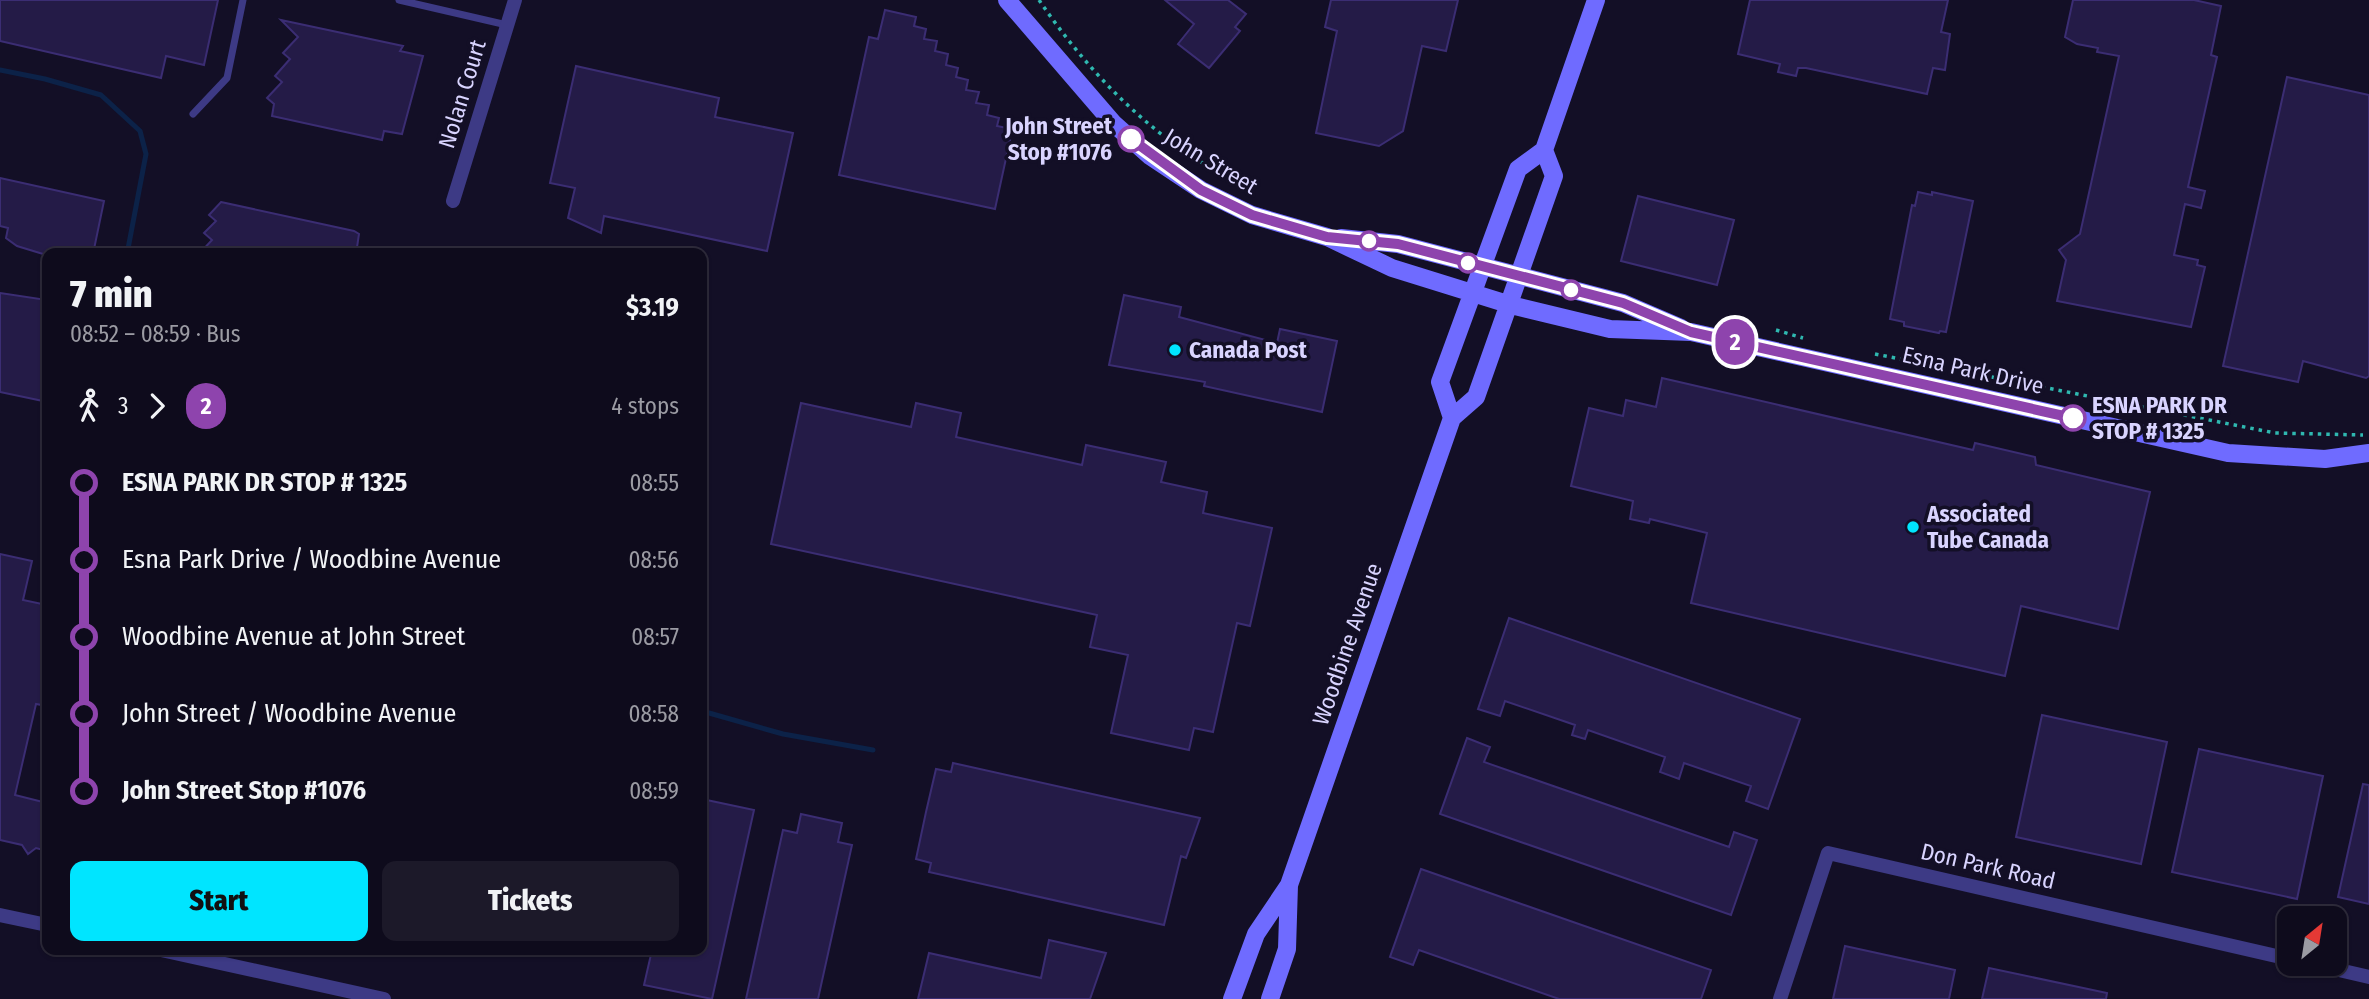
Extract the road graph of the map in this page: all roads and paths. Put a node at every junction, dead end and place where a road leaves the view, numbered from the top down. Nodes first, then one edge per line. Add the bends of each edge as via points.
1 (243, 0) edge
2 (399, 0) edge
3 (515, 0) edge
4 (1007, 0) edge
5 (1039, 0) edge
6 (1596, 0) edge
7 (507, 25) junction
8 (193, 114) dead end
9 (1544, 150) junction
10 (1242, 184) dead end
11 (453, 201) dead end
12 (1327, 237) junction
13 (1483, 267) junction
14 (1520, 277) junction
15 (1472, 295) junction
16 (1511, 305) junction
17 (1776, 330) dead end
18 (1691, 332) junction
19 (1810, 340) dead end
20 (1867, 352) dead end
21 (1452, 418) junction
22 (2369, 434) edge
23 (2369, 453) edge
24 (1289, 885) junction
25 (0, 915) edge
26 (42, 924) edge
27 (184, 955) edge
28 (2277, 956) edge
29 (2347, 972) edge
30 (2369, 977) edge
31 (384, 999) edge
32 (1233, 999) edge
33 (1270, 999) edge
34 (1780, 999) edge

1 - 8 lane via 227,78
2 - 7 lane
3 - 7 street, Nolan Court
4 - 12 main road, John Street via 1113,123 1150,156 1201,190 1252,215
5 - 10 path via 1108,85 1143,120 1213,171
6 - 9 main road
7 - 11 street, Nolan Court
9 - 13 main road via 1518,169
9 - 14 main road, Woodbine Avenue via 1554,176
12 - 13 main road, John Street via 1398,244
12 - 15 main road, John Street via 1392,268
13 - 14 main road, John Street
13 - 15 main road
14 - 16 main road, Woodbine Avenue
14 - 18 main road, Esna Park Drive via 1623,303
15 - 16 main road, John Street
15 - 21 main road via 1440,382
16 - 18 main road, Esna Park Drive via 1610,329
16 - 21 main road, Woodbine Avenue via 1476,397
17 - 19 path
18 - 23 main road, Esna Park Drive via 2228,453 2325,459
20 - 22 path via 2275,433
21 - 24 main road, Woodbine Avenue
24 - 32 main road, Woodbine Avenue via 1256,934
24 - 33 main road, Woodbine Avenue via 1287,949
25 - 26 street
27 - 31 street
28 - 34 street, Don Park Road via 1828,853
29 - 30 street

